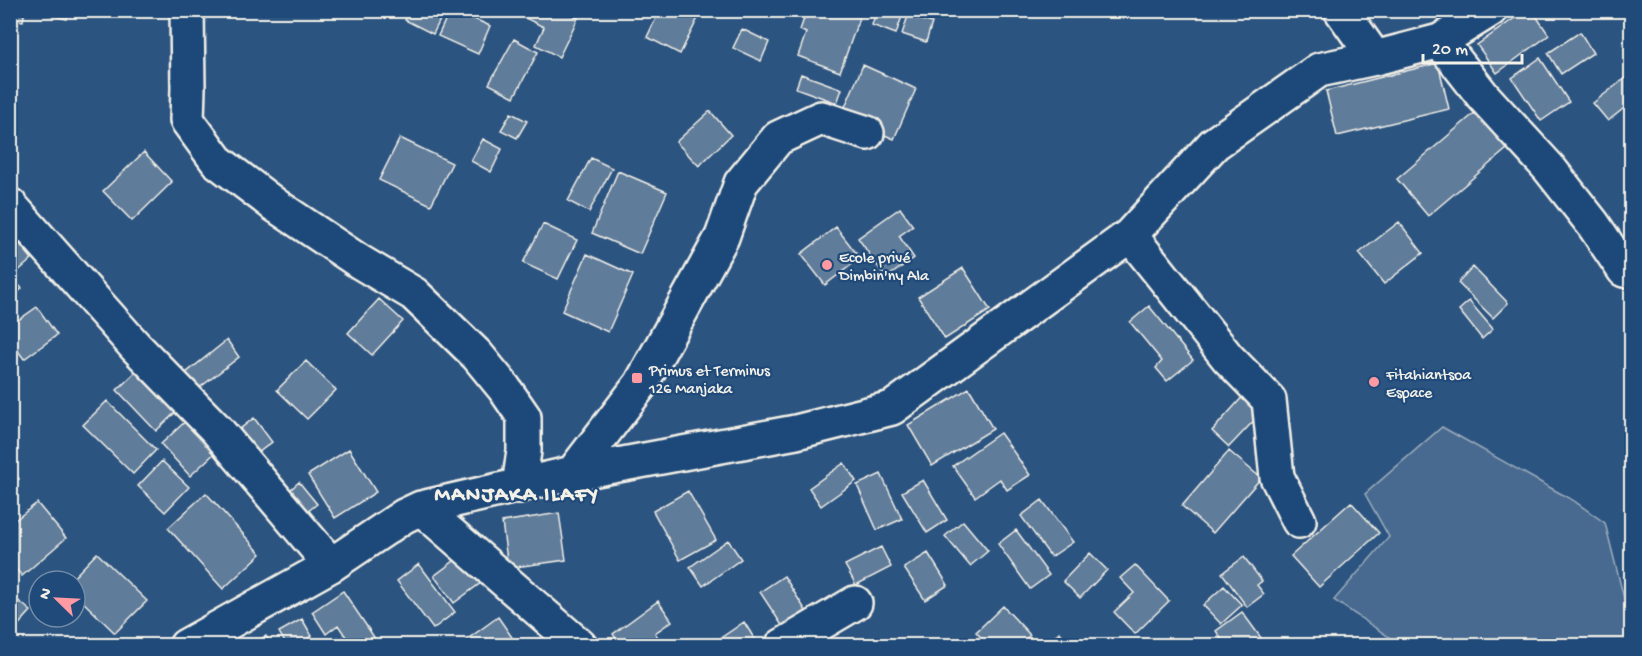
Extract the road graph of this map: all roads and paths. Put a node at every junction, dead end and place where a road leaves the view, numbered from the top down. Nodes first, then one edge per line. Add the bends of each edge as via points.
1 (187, 10) edge
2 (1341, 10) edge
3 (1490, 10) edge
4 (1440, 41) junction
5 (1375, 58) junction
6 (867, 133) dead end
7 (10, 205) edge
8 (1130, 235) junction
9 (1624, 270) dead end
10 (572, 474) junction
11 (519, 486) junction
12 (421, 508) junction
13 (1299, 521) dead end
14 (331, 565) junction
15 (855, 603) dead end
16 (186, 645) edge
17 (580, 645) edge
18 (782, 645) edge

1 - 11 street via 187,120 217,161 284,211 414,294 477,355 524,417
2 - 5 street
3 - 4 street
4 - 5 street
4 - 9 street via 1483,96 1549,168
5 - 8 street via 1319,70 1214,144
6 - 10 street via 821,118 778,138 741,183 722,237 641,384
7 - 14 street via 135,346 217,430
8 - 10 street via 892,408 796,432
8 - 13 street via 1228,358 1269,400 1276,477
10 - 11 street
11 - 12 street
12 - 14 street
12 - 17 street
14 - 16 street
15 - 18 street

